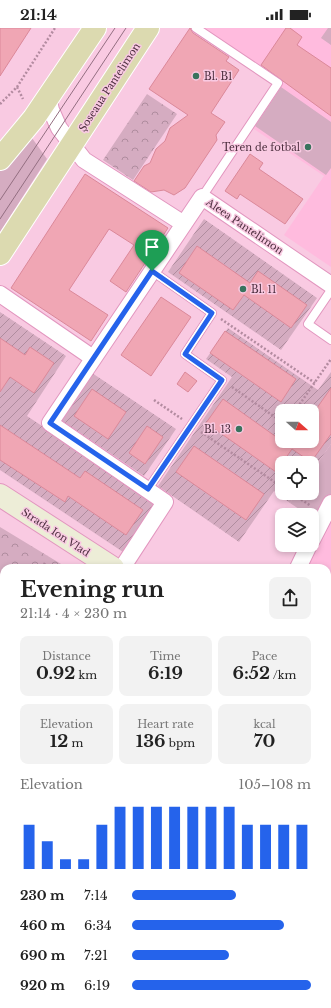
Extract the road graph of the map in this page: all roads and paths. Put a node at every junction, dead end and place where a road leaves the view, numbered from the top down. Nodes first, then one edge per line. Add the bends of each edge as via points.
1 (55, 28) edge
2 (96, 28) edge
3 (148, 28) edge
4 (196, 28) edge
5 (48, 97) junction
6 (0, 104) edge
7 (71, 145) junction
8 (0, 159) edge
9 (202, 197) junction
10 (184, 224) junction
11 (0, 254) edge
12 (152, 271) junction
13 (331, 285) edge
14 (331, 290) edge
15 (0, 294) edge
16 (212, 313) junction
17 (331, 340) edge
18 (93, 358) junction
19 (331, 359) edge
20 (222, 380) junction
21 (315, 383) junction
22 (154, 400) dead end
23 (300, 404) edge
24 (275, 417) edge
25 (191, 425) junction
26 (275, 482) edge
27 (148, 489) junction
28 (0, 495) edge
29 (307, 500) edge
30 (327, 509) edge
31 (319, 526) edge
32 (306, 552) edge
33 (107, 564) edge
34 (125, 564) edge
35 (300, 564) edge

1 - 6 path via 17,87
2 - 5 main road
3 - 7 main road, Șoseaua Pantelimon
4 - 9 lane via 278,84
5 - 7 street, Șoseaua Pantelimon via 54,118
5 - 8 main road via 20,137
7 - 10 street via 84,160
7 - 11 main road, Șoseaua Pantelimon
9 - 10 street, Aleea Pantelimon
9 - 13 street, Aleea Pantelimon
10 - 12 street, Aleea Pantelimon
12 - 16 lane
12 - 18 street, Aleea Pantelimon
14 - 17 lane via 308,324
15 - 18 street
16 - 20 lane via 185,354
16 - 21 path
18 - 27 street, Aleea Pantelimon via 50,423
19 - 21 path
20 - 24 path
20 - 25 lane
21 - 23 path
22 - 25 path
25 - 26 path
25 - 27 lane
27 - 34 street via 166,502
28 - 33 street, Strada Ion Vlad
29 - 30 path
30 - 31 street
32 - 35 street

